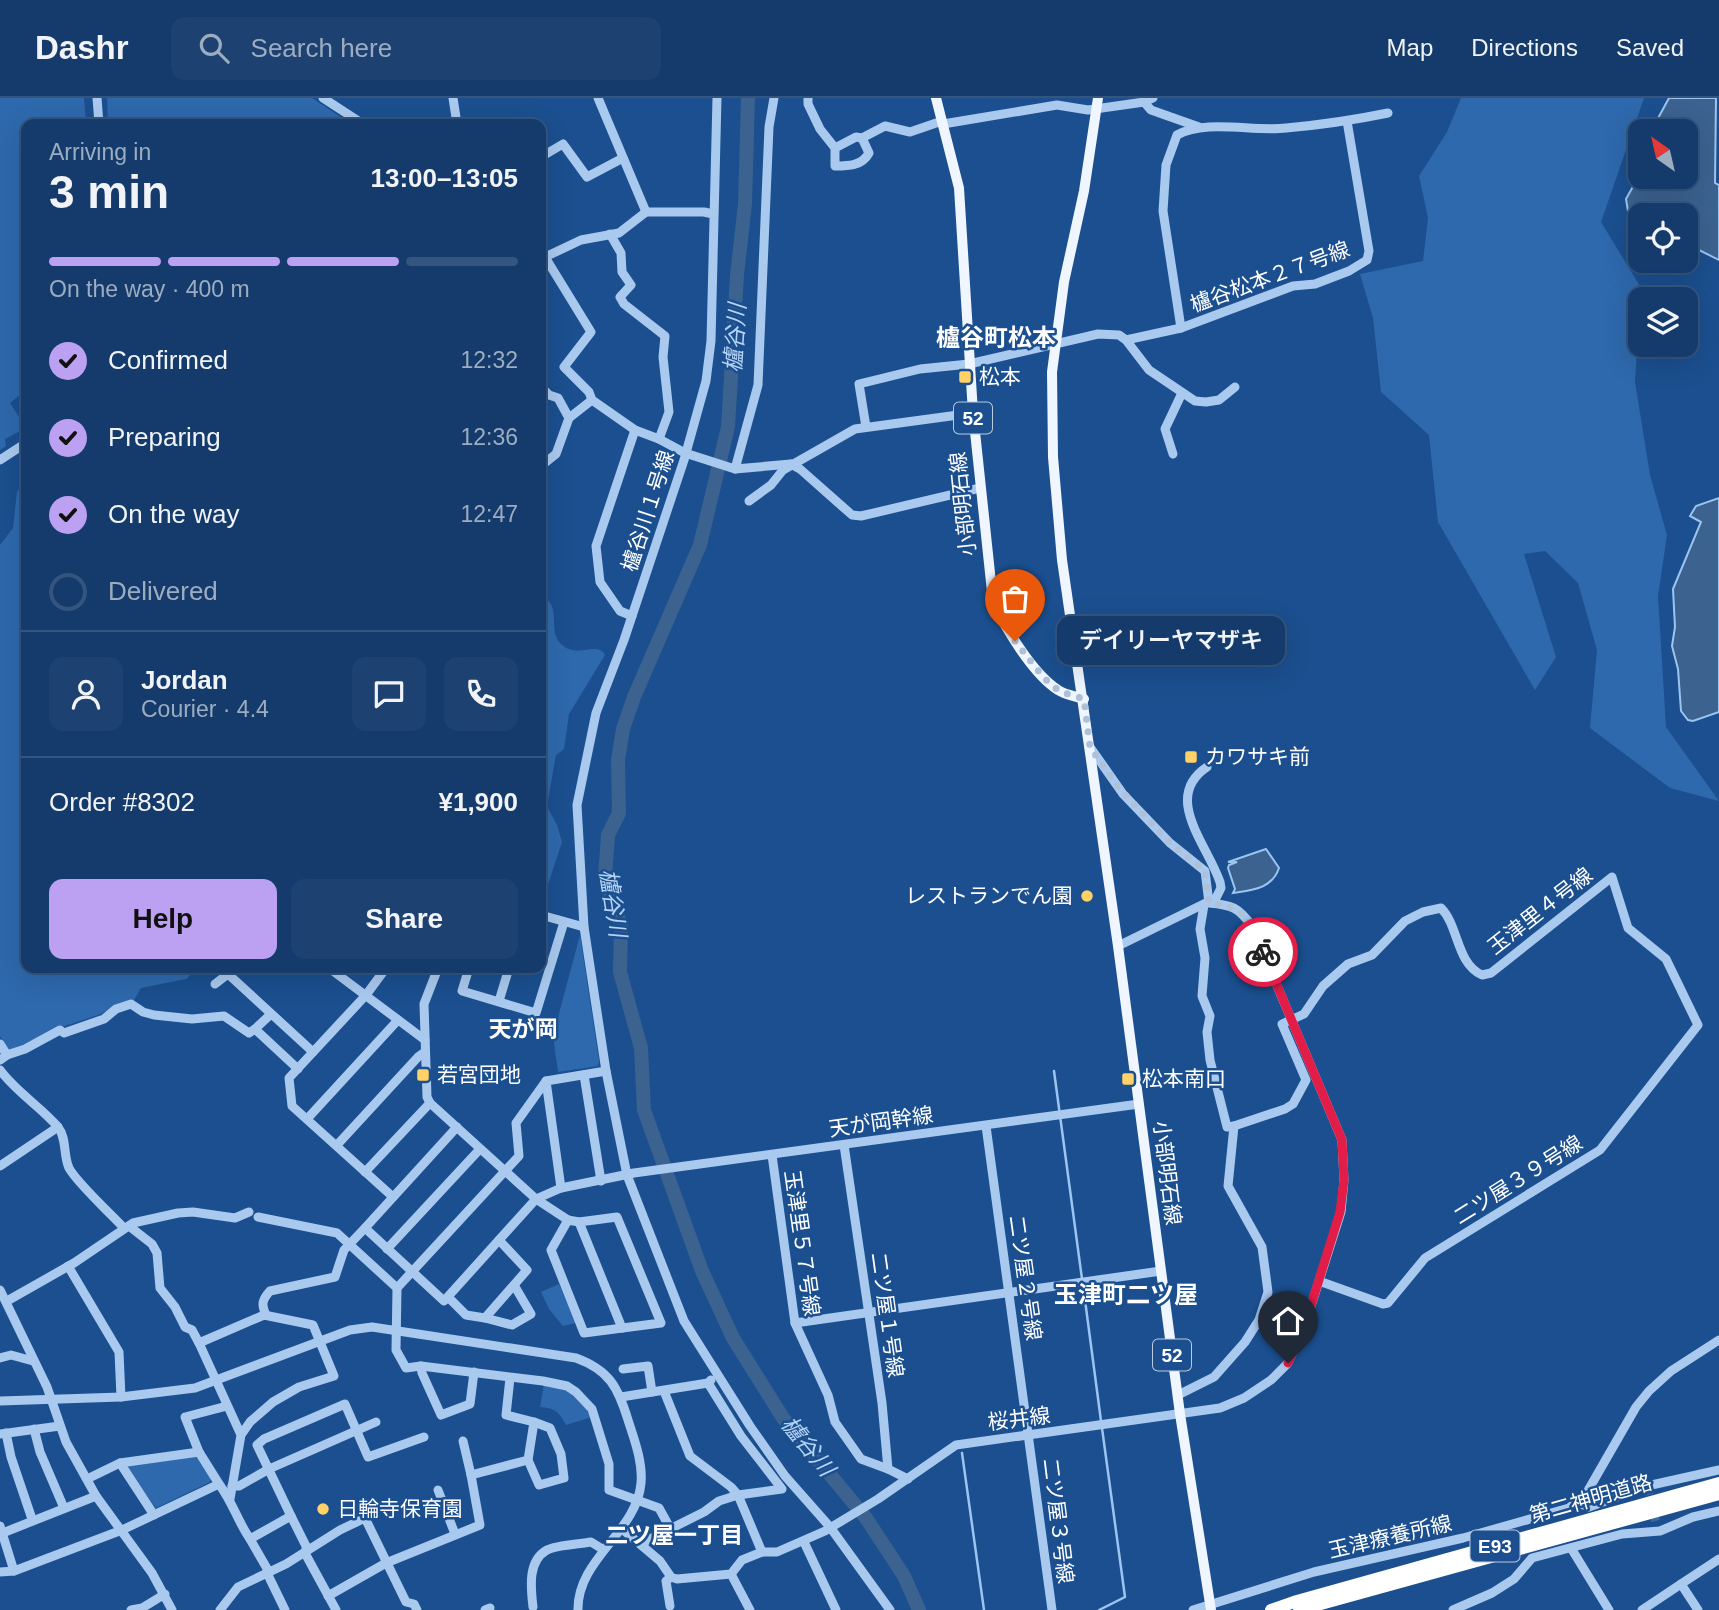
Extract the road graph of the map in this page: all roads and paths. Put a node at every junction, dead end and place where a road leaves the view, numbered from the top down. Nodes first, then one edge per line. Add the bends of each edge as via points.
1 (97, 98) edge
2 (323, 98) edge
3 (453, 98) edge
4 (598, 98) edge
5 (717, 98) edge
6 (774, 98) edge
7 (808, 98) edge
8 (936, 98) edge
9 (1149, 100) edge
10 (1057, 102) edge
11 (1098, 103) edge
12 (1388, 113) dead end
13 (99, 119) edge
14 (355, 119) edge
15 (456, 119) edge
16 (1347, 121) junction
17 (942, 122) junction
18 (1201, 128) junction
19 (862, 138) junction
20 (835, 148) junction
21 (546, 154) edge
22 (623, 159) junction
23 (646, 212) junction
24 (713, 214) junction
25 (610, 234) junction
26 (546, 255) edge
27 (546, 261) edge
28 (1181, 328) junction
29 (1126, 340) junction
30 (1056, 344) junction
31 (969, 364) junction
32 (1235, 387) dead end
33 (546, 392) edge
34 (1182, 393) junction
35 (592, 400) junction
36 (973, 413) junction
37 (569, 418) junction
38 (866, 427) junction
39 (635, 430) junction
40 (659, 439) junction
41 (21, 446) edge
42 (685, 453) junction
43 (1173, 454) dead end
44 (0, 460) edge
45 (546, 462) edge
46 (791, 464) junction
47 (735, 469) junction
48 (980, 488) junction
49 (749, 501) dead end
50 (632, 616) junction
51 (1084, 699) junction
52 (1090, 747) junction
53 (1207, 767) dead end
54 (1612, 877) joint
55 (1206, 904) junction
56 (546, 917) edge
57 (564, 922) junction
58 (584, 927) junction
59 (1118, 946) junction
60 (338, 973) edge
61 (382, 973) edge
62 (436, 973) edge
63 (467, 973) edge
64 (507, 973) edge
65 (215, 984) dead end
66 (366, 995) junction
67 (499, 1001) junction
68 (271, 1014) junction
69 (1292, 1019) junction
70 (398, 1020) junction
71 (255, 1029) junction
72 (425, 1040) junction
73 (0, 1044) edge
74 (313, 1052) junction
75 (425, 1052) junction
76 (4, 1058) edge
77 (298, 1069) junction
78 (0, 1070) edge
79 (606, 1071) junction
80 (584, 1075) junction
81 (546, 1081) junction
82 (430, 1102) junction
83 (1139, 1104) junction
84 (307, 1119) junction
85 (986, 1126) junction
86 (1234, 1126) junction
87 (58, 1127) junction
88 (457, 1127) junction
89 (337, 1145) junction
90 (844, 1145) junction
91 (480, 1149) junction
92 (772, 1155) junction
93 (0, 1166) edge
94 (505, 1171) junction
95 (365, 1172) junction
96 (631, 1174) junction
97 (601, 1181) junction
98 (561, 1188) junction
99 (393, 1197) junction
100 (536, 1199) junction
101 (568, 1220) junction
102 (579, 1222) junction
103 (126, 1227) junction
104 (365, 1228) junction
105 (499, 1240) junction
106 (349, 1244) junction
107 (387, 1249) junction
108 (68, 1266) junction
109 (1161, 1271) junction
110 (413, 1273) junction
111 (1319, 1281) junction
112 (514, 1285) junction
113 (397, 1288) junction
114 (0, 1290) edge
115 (1009, 1293) junction
116 (446, 1299) junction
117 (7, 1301) junction
118 (869, 1312) junction
119 (266, 1315) junction
120 (485, 1318) junction
121 (795, 1323) junction
122 (622, 1328) junction
123 (397, 1330) junction
124 (321, 1340) junction
125 (1719, 1340) edge
126 (199, 1343) junction
127 (0, 1358) edge
128 (33, 1362) junction
129 (421, 1366) junction
130 (623, 1369) dead end
131 (474, 1373) junction
132 (715, 1373) junction
133 (510, 1378) junction
134 (217, 1381) junction
135 (708, 1383) junction
136 (664, 1391) junction
137 (652, 1392) junction
138 (1178, 1395) junction
139 (121, 1397) junction
140 (621, 1397) junction
141 (51, 1399) junction
142 (0, 1401) edge
143 (227, 1406) junction
144 (1180, 1414) junction
145 (376, 1422) dead end
146 (534, 1422) junction
147 (60, 1426) junction
148 (34, 1429) junction
149 (356, 1431) junction
150 (3, 1433) edge
151 (241, 1435) junction
152 (1030, 1436) junction
153 (424, 1437) dead end
154 (463, 1441) dead end
155 (199, 1452) junction
156 (528, 1460) junction
157 (120, 1464) junction
158 (269, 1469) junction
159 (888, 1469) junction
160 (1719, 1470) edge
161 (471, 1475) junction
162 (87, 1479) junction
163 (908, 1479) junction
164 (1719, 1483) edge
165 (219, 1484) junction
166 (232, 1486) junction
167 (438, 1490) dead end
168 (1719, 1494) edge
169 (738, 1495) junction
170 (96, 1496) junction
171 (230, 1499) junction
172 (637, 1500) junction
173 (1578, 1503) junction
174 (64, 1508) junction
175 (1719, 1511) edge
176 (154, 1515) junction
177 (291, 1516) junction
178 (32, 1519) junction
179 (833, 1525) junction
180 (621, 1528) junction
181 (670, 1528) junction
182 (122, 1530) junction
183 (1, 1531) edge
184 (455, 1534) junction
185 (250, 1539) junction
186 (804, 1542) junction
187 (640, 1544) junction
188 (1571, 1548) junction
189 (307, 1550) junction
190 (604, 1550) junction
191 (762, 1552) junction
192 (1719, 1559) edge
193 (386, 1563) junction
194 (14, 1571) junction
195 (0, 1572) edge
196 (268, 1572) junction
197 (731, 1574) junction
198 (671, 1577) junction
199 (1681, 1584) junction
200 (165, 1594) junction
201 (328, 1596) junction
202 (152, 1606) edge
203 (533, 1607) dead end
204 (1210, 1607) edge
205 (1473, 1607) edge
206 (668, 1609) edge
207 (131, 1610) edge
208 (172, 1610) edge
209 (220, 1610) edge
210 (285, 1610) edge
211 (336, 1610) edge
212 (417, 1610) edge
213 (578, 1610) edge
214 (750, 1610) edge
215 (836, 1610) edge
216 (890, 1610) edge
217 (1052, 1610) edge
218 (1193, 1610) edge
219 (1271, 1610) edge
220 (1299, 1610) edge
221 (1452, 1610) edge
222 (1609, 1610) edge
223 (1642, 1610) edge
224 (1698, 1610) edge

1 - 13 street
2 - 14 street
3 - 15 street
4 - 22 street
5 - 24 street, 櫨谷川１号線
6 - 47 street via 758,385
7 - 20 street via 820,129
8 - 17 main road, 小部明石線 / 52
9 - 11 street
9 - 18 street via 1151,110
10 - 11 street via 1088,110
10 - 17 street
11 - 30 main road, 小部明石線 / 52
12 - 16 street
16 - 18 street via 1283,129
16 - 28 street, 櫨谷松本２７号線 via 1367,260 1315,284 1293,286
17 - 19 street via 910,132 885,126
17 - 31 main road, 小部明石線 / 52 via 959,188
18 - 28 street, 櫨谷松本２７号線 via 1177,135 1166,165 1164,230
19 - 20 street
19 - 20 street via 869,153 853,165 835,166
21 - 22 street via 563,144 587,177
22 - 23 street
23 - 24 street
23 - 25 street via 619,233
24 - 42 street, 櫨谷川１号線 via 711,341 706,381
25 - 26 street via 580,240
25 - 40 street via 631,285 620,297 665,336 670,412
27 - 35 street via 591,332 564,368 589,391
28 - 29 street, 櫨谷松本２７号線
29 - 30 street via 1098,334
29 - 34 street via 1149,370
30 - 31 street
30 - 51 main road, 小部明石線 / 52 via 1053,457 1062,560
31 - 36 main road, 小部明石線 / 52
31 - 38 street via 920,369 859,384
32 - 34 street via 1219,400 1206,402
33 - 37 street via 558,398
34 - 43 street via 1165,429
35 - 37 street
35 - 39 street
36 - 38 street
36 - 48 main road, 小部明石線 / 52
37 - 45 street via 556,454
38 - 46 street
39 - 40 street
39 - 50 street via 596,546 600,582 620,611
40 - 42 street
41 - 44 street
42 - 47 street
42 - 50 street, 櫨谷川１号線
46 - 47 street
46 - 48 street via 852,515
46 - 49 street
48 - 51 main road, 小部明石線 / 52 via 993,601 1003,623 1051,685
50 - 58 street, 櫨谷川１号線 via 596,713 577,805
51 - 52 main road, 小部明石線 / 52
52 - 55 street via 1123,794 1170,843 1205,871
52 - 59 main road, 小部明石線 / 52
53 - 55 street via 1189,785 1187,807 1220,882 1216,898
54 - 69 street, 玉津里４号線 via 1482,975 1462,953 1441,908 1423,912 1405,920 1372,956 1348,964 1323,986 1304,1014
54 - 111 street, 二ツ屋３９号線 via 1628,928 1665,959 1698,1025 1600,1150 1424,1258 1388,1303
55 - 59 street
55 - 69 street, 桜井線 via 1242,911
55 - 86 street via 1200,929 1210,1060 1225,1122 1227,1127
56 - 57 street
57 - 58 street
57 - 67 street via 536,1013
58 - 79 street, 櫨谷川１号線
59 - 83 main road, 小部明石線 / 52
60 - 66 street
61 - 66 street
62 - 72 street via 424,1004
63 - 67 street via 462,991
64 - 67 street
65 - 68 street via 228,974
66 - 70 street
66 - 74 street
68 - 71 street
68 - 74 street
69 - 86 street via 1282,1024 1306,1080 1300,1092 1285,1109
69 - 111 street, 桜井線 via 1342,1140 1340,1212
70 - 72 street
70 - 84 street
71 - 76 street via 248,1032 224,1016 154,1015 131,1004 104,1019 64,1033 60,1030
71 - 77 street
72 - 75 street
73 - 76 street
74 - 77 street
75 - 82 street
75 - 89 street
77 - 84 street via 289,1078 292,1106
78 - 87 street
79 - 80 street
79 - 96 street, 櫨谷川１号線
80 - 81 street
80 - 97 street
81 - 94 street via 516,1123 519,1156
81 - 98 street
82 - 88 street
82 - 95 street
83 - 85 street, 天が岡幹線
83 - 109 main road, 小部明石線 / 52
84 - 89 street
85 - 90 street, 天が岡幹線
85 - 115 street, 二ツ屋２号線
86 - 138 street via 1228,1186 1262,1247 1268,1292 1259,1320 1245,1342 1214,1377
87 - 93 street
87 - 103 street via 70,1171
88 - 91 street
88 - 99 street
89 - 95 street
90 - 92 street, 天が岡幹線
90 - 118 street, 二ツ屋１号線
91 - 94 street
91 - 107 street
92 - 96 street, 天が岡幹線
92 - 121 street, 玉津里５７号線
94 - 100 street
94 - 110 street
95 - 99 street
96 - 97 street, 天が岡幹線
96 - 132 street, 櫨谷川１号線 via 684,1321
97 - 98 street, 天が岡幹線
98 - 100 street, 天が岡幹線
99 - 104 street
100 - 101 street
100 - 105 street
101 - 102 street
101 - 122 street via 551,1250 584,1333
102 - 122 street
102 - 122 street via 617,1217 662,1323
103 - 106 street via 178,1213 235,1218 254,1214 337,1233
103 - 108 street
103 - 126 street via 152,1244 160,1288
104 - 106 street
104 - 107 street
105 - 112 street via 527,1270
105 - 116 street
106 - 113 street
106 - 119 street via 335,1277 270,1291 262,1305
107 - 110 street
108 - 117 street
108 - 139 street via 119,1352
109 - 115 street
109 - 138 main road, 小部明石線 / 52
110 - 113 street
110 - 116 street
111 - 144 street, 桜井線 via 1288,1363 1271,1381 1220,1408
112 - 120 street
112 - 120 street via 531,1314 512,1325
113 - 123 street
114 - 117 street
115 - 118 street
115 - 152 street, 二ツ屋２号線
116 - 120 street via 466,1315
117 - 128 street
118 - 121 street
118 - 159 street, 二ツ屋１号線
119 - 124 street via 313,1325
119 - 126 street
121 - 159 street, 玉津里５７号線 via 828,1395 835,1422 861,1459
123 - 124 street via 350,1329
123 - 129 street via 396,1350 406,1368
123 - 140 street via 576,1358 600,1369
124 - 134 street
124 - 151 street via 334,1376 299,1387 273,1402
125 - 173 street via 1649,1391
126 - 134 street
127 - 128 street via 11,1355
128 - 141 street
129 - 131 street
129 - 131 street via 441,1415 470,1404
130 - 137 street via 648,1366
131 - 133 street
132 - 135 street
132 - 179 street, 櫨谷川１号線 via 785,1476
133 - 146 street via 506,1415
133 - 172 street via 567,1386 585,1398 610,1464 608,1490
134 - 139 street
134 - 143 street
135 - 136 street
135 - 169 street via 782,1489
136 - 137 street
136 - 169 street via 690,1456
137 - 140 street
138 - 144 main road, 小部明石線 / 52
139 - 141 street
140 - 172 street via 641,1469
141 - 142 street
141 - 147 street
143 - 151 street
143 - 155 street via 185,1416
144 - 152 street, 桜井線
144 - 204 main road, 小部明石線 / 52
145 - 149 street
146 - 156 street
146 - 156 street via 550,1428 561,1454 564,1478 539,1485
147 - 148 street
147 - 162 street
148 - 150 street
148 - 174 street
149 - 153 street via 368,1457
149 - 158 street
149 - 158 street via 345,1404 264,1439 257,1445
150 - 178 street
151 - 166 street
152 - 163 street, 桜井線 via 956,1445
152 - 217 street, 二ツ屋３号線
154 - 161 street
155 - 157 street
155 - 165 street
156 - 161 street
157 - 162 street
157 - 176 street
158 - 166 street
158 - 177 street
159 - 163 street
160 - 173 street, 玉津療養所線 via 1647,1486 1589,1507
161 - 184 street via 480,1525
162 - 170 street
163 - 179 street, 桜井線
164 - 219 highway, 第二神明道路 / E93
165 - 171 street
165 - 176 street
166 - 171 street
167 - 184 street
168 - 220 highway, 第二神明道路 / E93
169 - 181 street
169 - 191 street
170 - 174 street
170 - 182 street
171 - 185 street
172 - 180 street
172 - 181 street via 659,1508
173 - 204 street, 玉津療養所線 via 1523,1522 1314,1572
174 - 178 street
175 - 188 street
176 - 182 street
177 - 185 street
177 - 189 street
178 - 183 street
179 - 186 street, 桜井線
179 - 216 street, 櫨谷川１号線
180 - 187 street
180 - 190 street
181 - 187 street
182 - 194 street
182 - 200 street
183 - 194 street
184 - 193 street
185 - 196 street
186 - 191 street, 桜井線
186 - 215 street
187 - 198 street
188 - 205 street via 1532,1558 1514,1579
188 - 222 street
189 - 193 street via 365,1518
189 - 196 street
189 - 201 street
190 - 203 street via 591,1542 547,1550 535,1564 530,1583
190 - 213 street via 579,1592
191 - 197 street via 742,1560
192 - 199 street
193 - 201 street
193 - 212 street via 406,1602
194 - 195 street
196 - 209 street via 237,1587
196 - 210 street
197 - 198 street
197 - 214 street
198 - 206 street via 666,1581
199 - 223 street
199 - 224 street
200 - 202 street
200 - 208 street
201 - 211 street
202 - 207 street
204 - 218 street, 玉津療養所線
205 - 221 street

